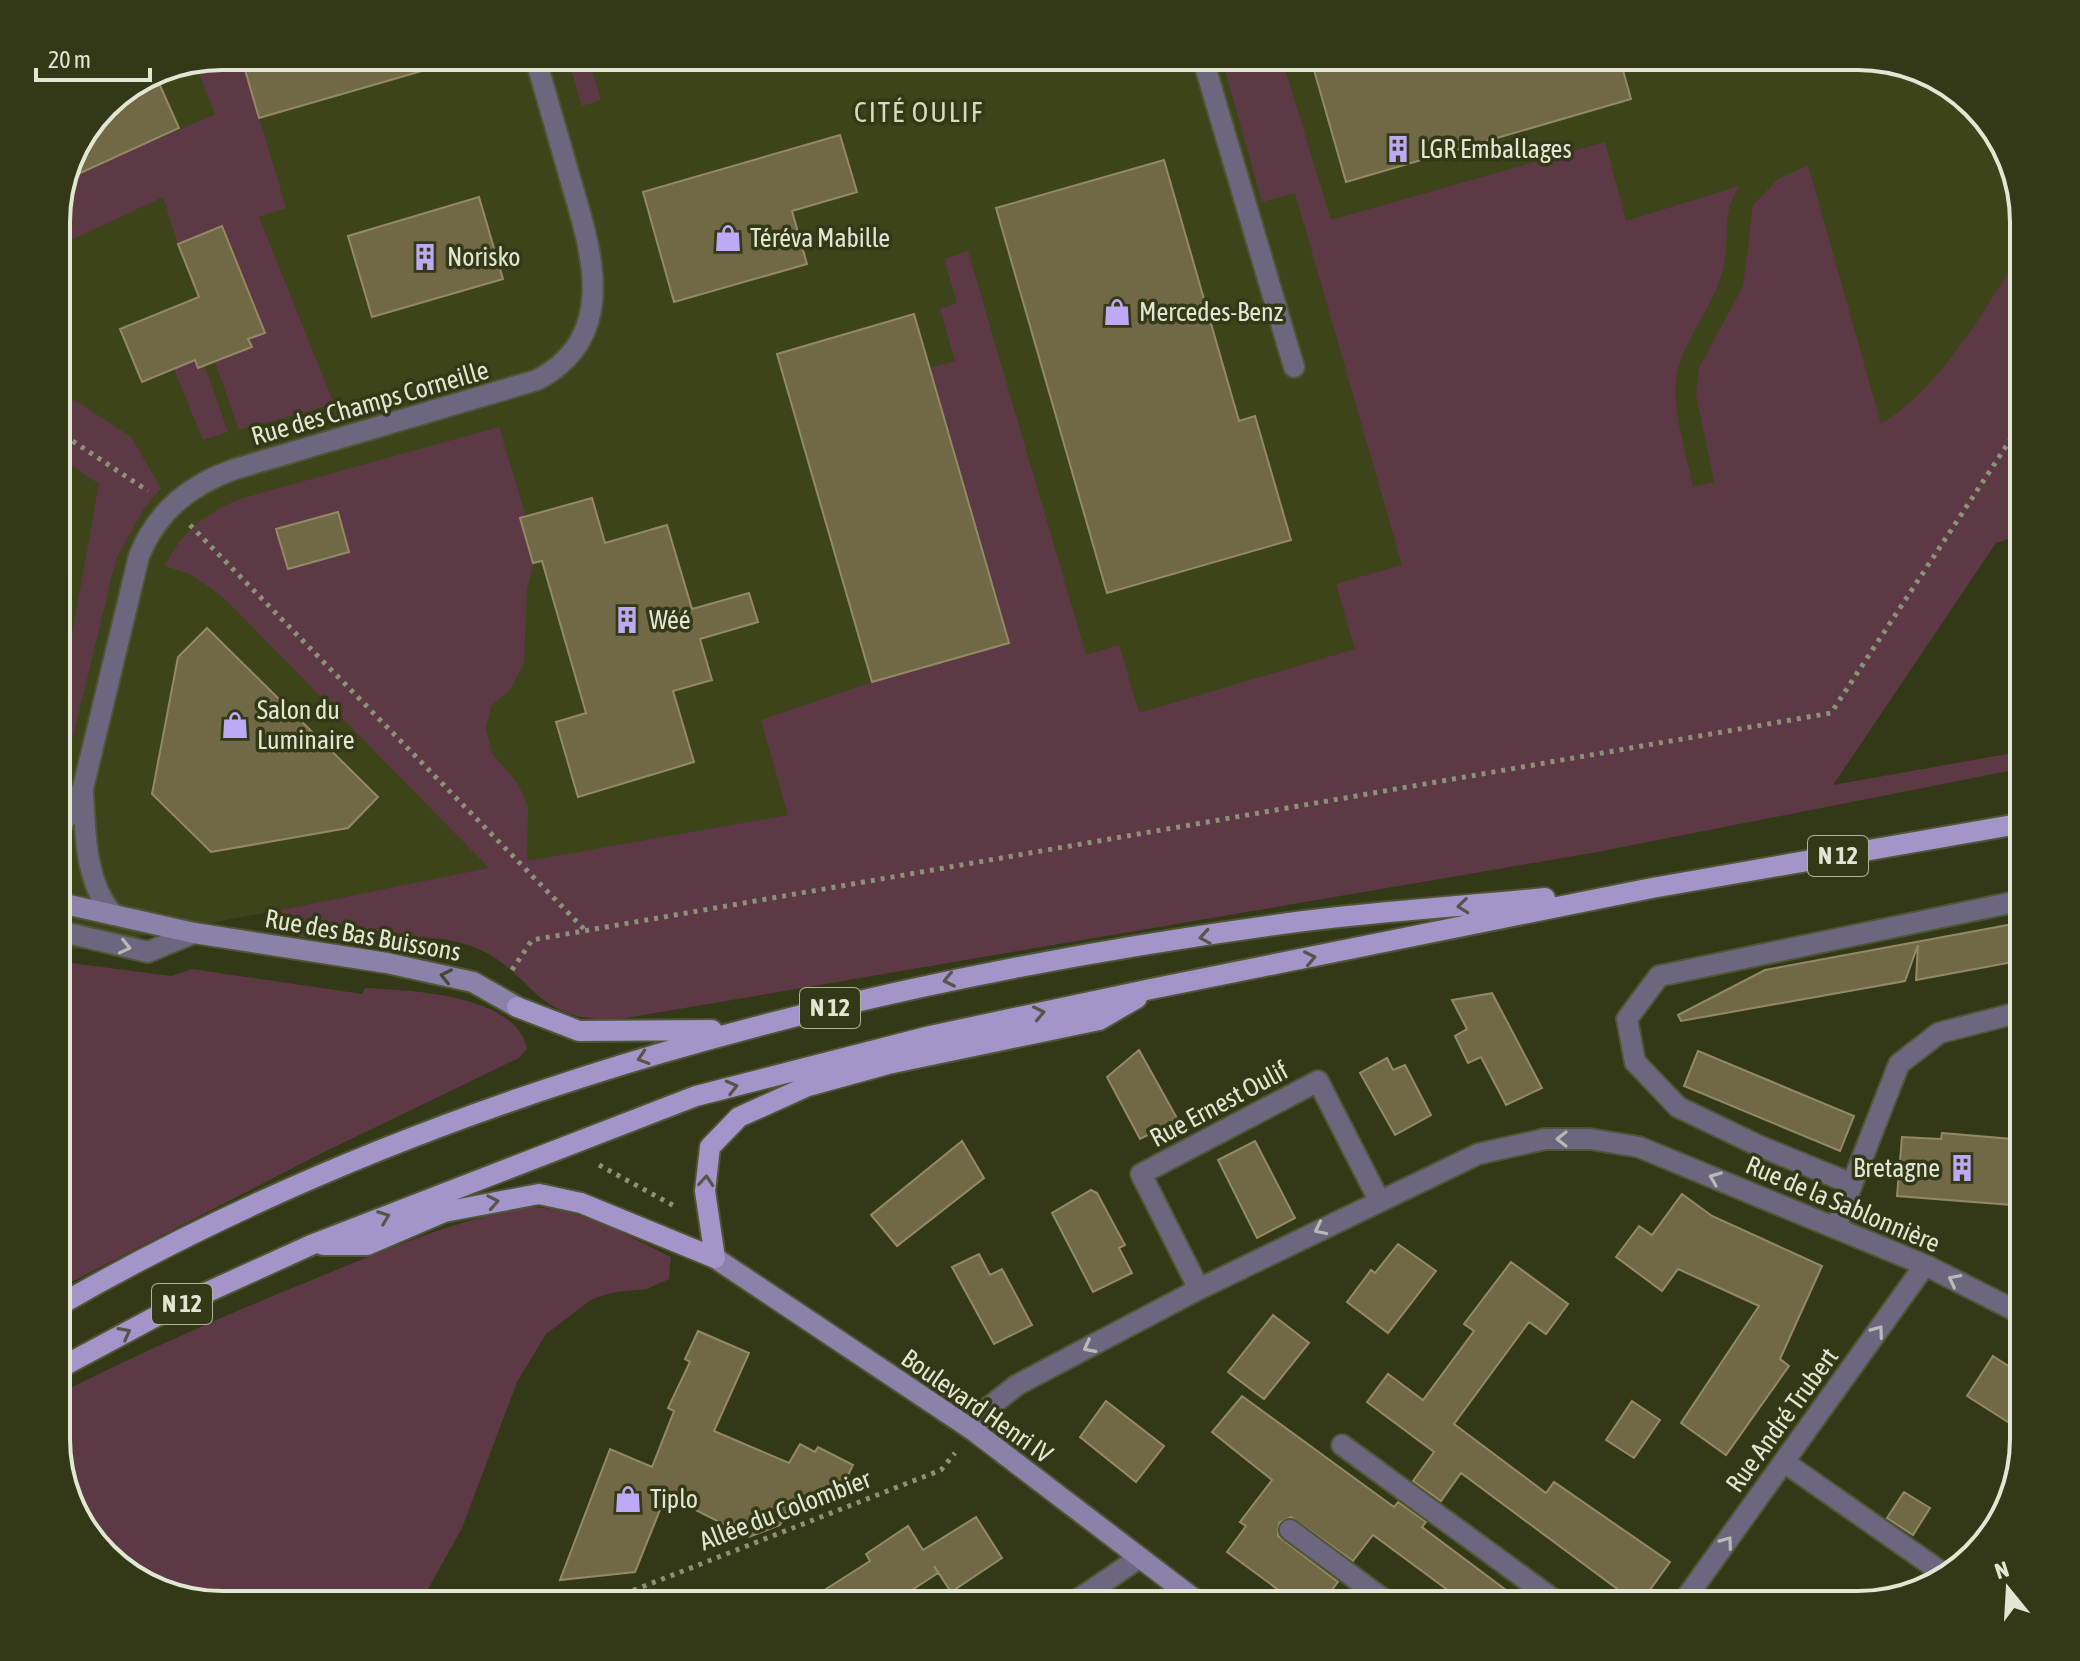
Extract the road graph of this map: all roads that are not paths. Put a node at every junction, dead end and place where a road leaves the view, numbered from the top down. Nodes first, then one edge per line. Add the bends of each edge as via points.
1 (539, 70) edge
2 (1206, 70) edge
3 (1294, 367) dead end
4 (83, 788) junction
5 (70, 811) edge
6 (2010, 825) edge
7 (1652, 888) junction
8 (2010, 903) edge
9 (70, 905) edge
10 (114, 915) junction
11 (194, 933) junction
12 (70, 934) edge
13 (1151, 989) junction
14 (517, 1007) joint
15 (2010, 1015) edge
16 (732, 1030) junction
17 (1852, 1184) junction
18 (1379, 1200) junction
19 (1836, 1228) junction
20 (311, 1245) junction
21 (715, 1258) junction
22 (1925, 1265) junction
23 (1199, 1289) junction
24 (70, 1300) edge
25 (2010, 1308) edge
26 (70, 1362) edge
27 (974, 1431) junction
28 (1342, 1445) dead end
29 (1784, 1462) junction
30 (1290, 1530) dead end
31 (1139, 1558) junction
32 (1937, 1569) edge
33 (1091, 1591) edge
34 (1183, 1591) edge
35 (1372, 1591) edge
36 (1542, 1591) edge
37 (1691, 1591) edge

1 - 4 street, Rue des Champs Corneille via 594,268 588,319 566,359 553,371 514,388 217,476 171,506 139,556
2 - 3 street
4 - 5 street, Rue des Champs Corneille
4 - 10 street, Rue des Champs Corneille via 86,845 104,902
6 - 7 main road, N 12
13 -> 7 main road, N 12
7 -> 16 main road, N 12 via 1304,921 957,978
8 - 17 street via 1659,976 1627,1019 1635,1062 1678,1107
9 - 10 street, Rue des Bas Buissons
10 - 11 street, Rue des Bas Buissons
12 -> 11 street via 148,952
14 -> 11 street, Rue des Bas Buissons via 473,982
20 -> 13 main road, N 12 via 696,1096 930,1036
21 -> 13 main road, N 12 via 705,1191 710,1147 739,1117 808,1086 888,1064 1099,1020
14 - 16 main road, N 12 via 579,1031
15 - 17 street via 1939,1033 1899,1064
16 -> 24 main road, N 12 via 446,1124 244,1210
17 - 19 street
19 -> 18 street, Rue de la Sablonnière via 1639,1147 1590,1139 1545,1139 1478,1154
18 -> 23 street
18 - 23 street, Rue Ernest Oulif via 1318,1081 1141,1174
19 - 22 street, Rue de la Sablonnière
20 -> 21 main road, N 12 via 367,1245 444,1212 539,1194 581,1203
26 -> 20 main road, N 12 via 168,1310
21 - 27 street, Boulevard Henri IV
25 -> 22 street, Rue de la Sablonnière
29 -> 22 street, Rue André Trubert
23 -> 27 street via 1017,1385 988,1408
27 - 31 street, Boulevard Henri IV
28 - 36 street
29 - 32 street
37 -> 29 street, Rue André Trubert
30 - 35 street
31 - 33 street
31 - 34 street, Boulevard Henri IV

